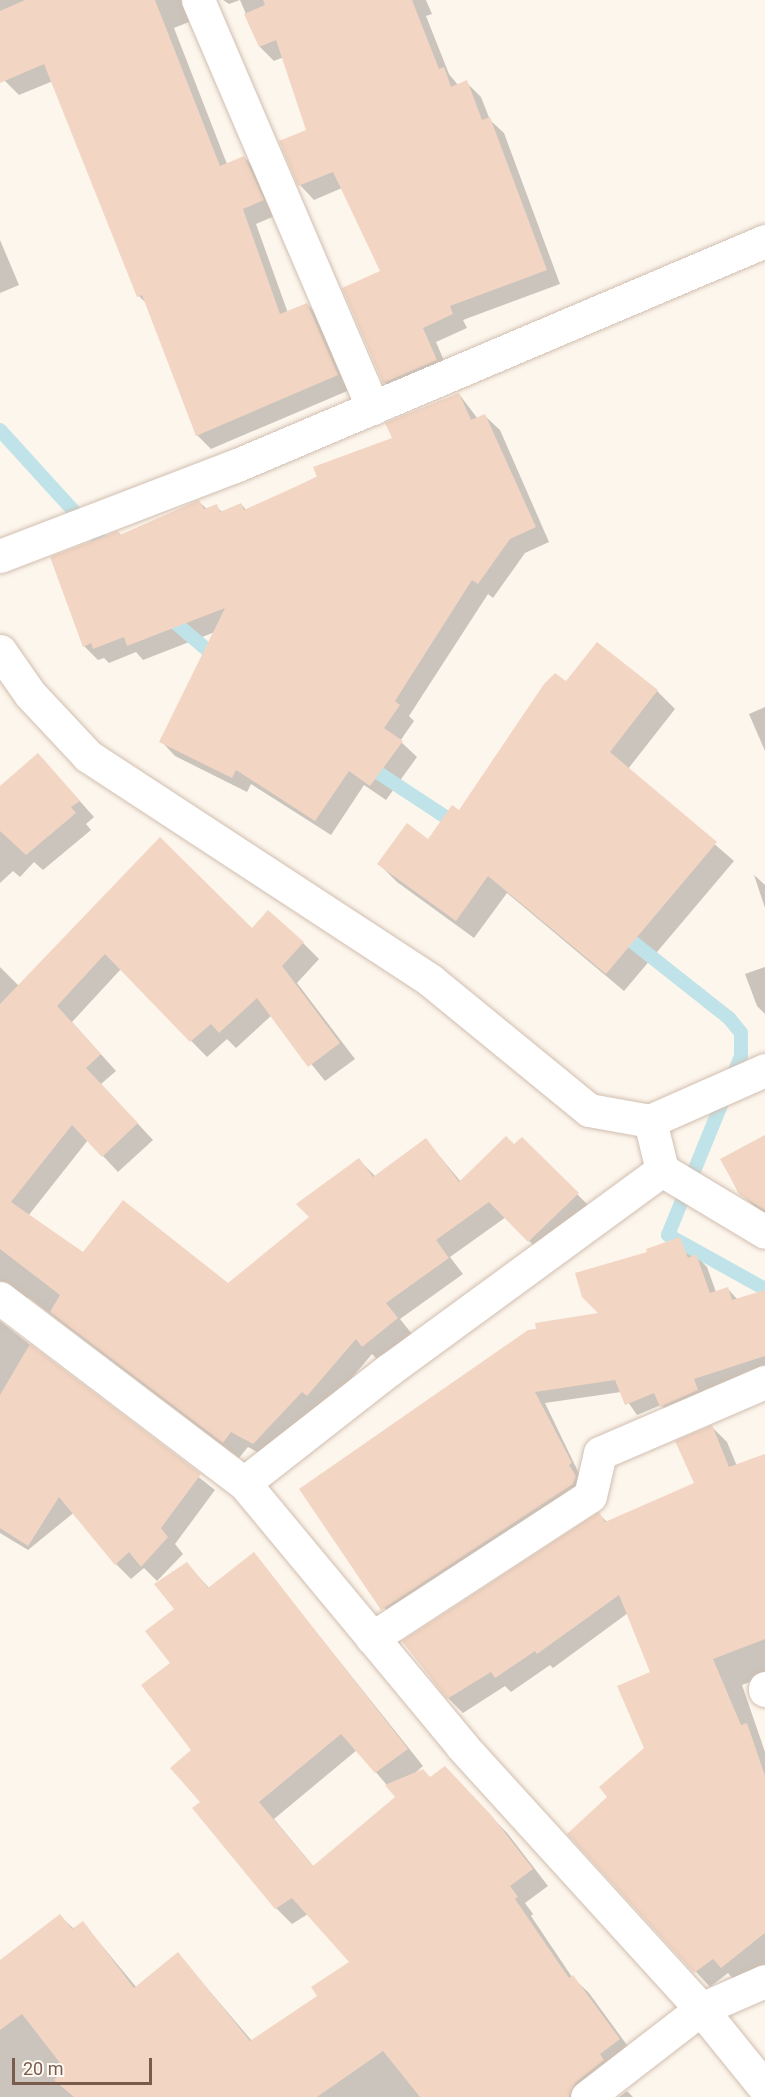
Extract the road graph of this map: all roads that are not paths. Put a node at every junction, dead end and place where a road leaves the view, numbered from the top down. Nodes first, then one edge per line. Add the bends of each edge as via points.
1 (198, 0) edge
2 (765, 241) edge
3 (373, 408) junction
4 (0, 556) edge
5 (0, 651) edge
6 (765, 1070) edge
7 (650, 1121) junction
8 (662, 1170) junction
9 (765, 1232) edge
10 (0, 1298) edge
11 (765, 1382) edge
12 (244, 1483) junction
13 (372, 1638) junction
14 (765, 1982) edge
15 (701, 2009) junction
16 (765, 2088) edge
17 (587, 2097) edge

1 - 3 street
2 - 3 street
3 - 4 street
5 - 7 street via 30,693 87,756 430,980 589,1110
6 - 7 street
7 - 8 street
8 - 9 street
8 - 12 street via 390,1369
10 - 12 street
11 - 13 street via 600,1453 590,1496
12 - 13 street
13 - 15 street via 462,1746
14 - 15 street
15 - 16 street
15 - 17 street

